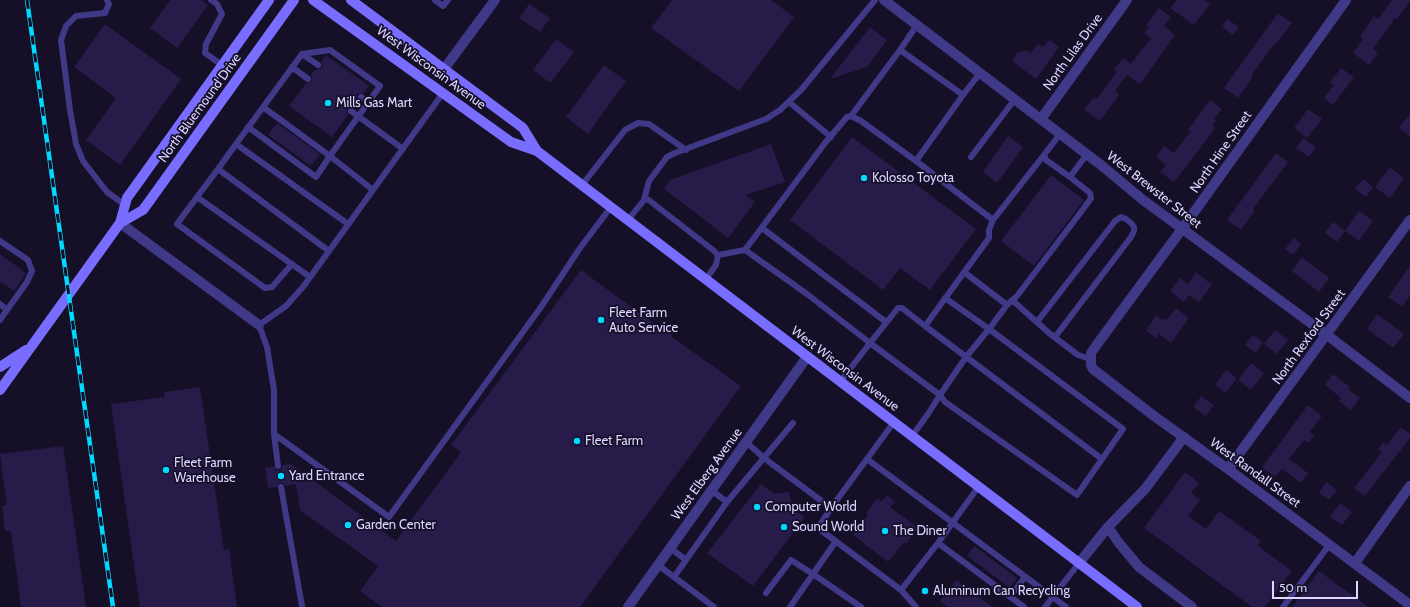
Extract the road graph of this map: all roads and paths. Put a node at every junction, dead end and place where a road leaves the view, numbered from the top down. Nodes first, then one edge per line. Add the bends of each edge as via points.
1 (107, 0) edge
2 (211, 0) edge
3 (269, 0) edge
4 (294, 0) edge
5 (313, 0) edge
6 (351, 0) edge
7 (435, 0) edge
8 (448, 0) edge
9 (495, 0) edge
10 (875, 0) edge
11 (884, 0) edge
12 (1127, 0) edge
13 (1346, 0) edge
14 (917, 25) junction
15 (900, 50) junction
16 (302, 54) junction
17 (222, 65) junction
18 (318, 65) dead end
19 (292, 67) junction
20 (444, 69) junction
21 (980, 73) junction
22 (308, 79) dead end
23 (443, 93) junction
24 (963, 95) junction
25 (361, 97) dead end
26 (1015, 99) junction
27 (369, 102) junction
28 (789, 102) junction
29 (263, 107) junction
30 (351, 111) dead end
31 (359, 116) junction
32 (851, 116) junction
33 (1041, 119) junction
34 (248, 127) junction
35 (1060, 134) junction
36 (831, 137) junction
37 (236, 144) junction
38 (403, 149) junction
39 (686, 150) junction
40 (537, 151) junction
41 (1087, 154) junction
42 (1044, 155) junction
43 (330, 156) junction
44 (971, 157) dead end
45 (916, 161) junction
46 (218, 169) junction
47 (1070, 177) junction
48 (582, 185) junction
49 (373, 190) junction
50 (197, 197) junction
51 (644, 200) junction
52 (125, 205) junction
53 (611, 207) junction
54 (628, 220) junction
55 (993, 220) junction
56 (1410, 220) edge
57 (120, 223) junction
58 (348, 224) junction
59 (762, 228) junction
60 (1182, 229) junction
61 (0, 241) edge
62 (745, 250) junction
63 (329, 251) junction
64 (718, 255) junction
65 (292, 264) junction
66 (964, 272) junction
67 (310, 277) junction
68 (706, 279) junction
69 (944, 298) junction
70 (1009, 302) junction
71 (0, 304) edge
72 (7, 310) junction
73 (0, 320) edge
74 (886, 322) junction
75 (1037, 322) junction
76 (259, 325) junction
77 (925, 326) junction
78 (990, 329) junction
79 (1327, 335) junction
80 (1055, 337) junction
81 (870, 343) junction
82 (31, 347) junction
83 (807, 357) junction
84 (966, 357) junction
85 (1090, 359) junction
86 (0, 368) edge
87 (840, 382) junction
88 (0, 390) edge
89 (940, 395) junction
90 (1410, 398) edge
91 (894, 422) junction
92 (792, 423) dead end
93 (274, 434) junction
94 (912, 436) junction
95 (1184, 437) junction
96 (746, 442) junction
97 (764, 458) junction
98 (867, 459) junction
99 (1102, 459) junction
100 (278, 466) dead end
101 (1228, 469) junction
102 (979, 486) junction
103 (1410, 486) edge
104 (281, 487) dead end
105 (711, 490) junction
106 (727, 502) junction
107 (832, 508) junction
108 (953, 523) junction
109 (1108, 528) junction
110 (836, 541) junction
111 (938, 543) junction
112 (1330, 544) junction
113 (670, 548) junction
114 (686, 560) junction
115 (1079, 562) junction
116 (1355, 563) junction
117 (977, 564) dead end
118 (658, 565) junction
119 (973, 569) junction
120 (812, 574) junction
121 (1025, 576) junction
122 (674, 577) junction
123 (1000, 580) dead end
124 (995, 586) junction
125 (902, 590) junction
126 (766, 593) dead end
127 (1010, 597) junction
128 (1053, 597) junction
129 (1410, 605) edge
130 (302, 606) dead end
131 (628, 607) edge
132 (714, 607) edge
133 (790, 607) edge
134 (861, 607) edge
135 (916, 607) edge
136 (1024, 607) edge
137 (1045, 607) edge
138 (1066, 607) edge
139 (1137, 607) edge
140 (1192, 607) edge
141 (1283, 607) edge

1 - 52 lane via 109,4 105,13 76,16 66,26 61,40 76,144 83,161 95,178 107,192
2 - 17 lane via 217,4 222,14 206,44 205,53
3 - 17 main road, North Bluemound Drive
4 - 57 main road, North Bluemound Drive via 143,210
5 - 23 main road, West Wisconsin Avenue
6 - 20 main road, West Wisconsin Avenue
7 - 8 lane via 443,6
9 - 20 street
10 - 28 lane via 802,90
11 - 14 street, West Brewster Street
12 - 33 street, North Lilas Drive
13 - 60 street, North Hine Street
14 - 15 lane
14 - 21 street, West Brewster Street
15 - 24 lane
15 - 32 lane
16 - 18 lane
16 - 19 lane
16 - 27 lane via 330,50 380,86
17 - 52 main road, North Bluemound Drive via 127,198
19 - 22 lane
19 - 29 lane
20 - 40 main road, West Wisconsin Avenue via 523,128
21 - 24 lane
21 - 26 street, West Brewster Street
23 - 38 lane
23 - 40 main road, West Wisconsin Avenue via 511,142
24 - 45 lane
25 - 27 lane
26 - 33 street, West Brewster Street
26 - 44 lane
27 - 31 lane
28 - 36 lane
28 - 39 lane via 766,119
29 - 34 lane
29 - 43 lane
30 - 31 lane
31 - 38 lane
31 - 43 lane
32 - 36 lane via 847,117
32 - 45 lane
33 - 35 street, West Brewster Street
34 - 37 lane
34 - 43 lane via 316,177
35 - 41 street, West Brewster Street
35 - 42 lane
36 - 59 lane
37 - 46 lane
37 - 58 lane
38 - 49 lane
39 - 48 lane via 649,124 638,122 625,130
39 - 51 lane via 675,153 660,165 649,181
40 - 48 main road, West Wisconsin Avenue
41 - 47 lane
41 - 60 street, West Brewster Street
42 - 47 lane via 1046,160
42 - 55 lane
43 - 49 lane
45 - 55 lane
46 - 50 lane
46 - 63 lane
47 - 70 lane via 1090,193 1091,198 1022,290
48 - 53 main road, West Wisconsin Avenue
49 - 58 lane
50 - 65 lane
50 - 65 lane via 177,224 265,288 272,287
51 - 54 lane
51 - 64 lane via 650,201
52 - 57 main road, North Bluemound Drive
53 - 54 main road, West Wisconsin Avenue
53 - 93 lane via 389,517
54 - 68 main road, West Wisconsin Avenue
55 - 66 lane via 989,238
56 - 79 street, North Rexford Street
57 - 76 street
57 - 82 main road, North Bluemound Drive
58 - 63 lane
59 - 62 lane
59 - 74 lane
60 - 79 street, West Brewster Street
60 - 85 street, North Hine Street via 1098,343
61 - 72 lane via 28,260 32,271
62 - 64 lane
62 - 81 lane
63 - 67 lane
64 - 68 lane via 716,265
65 - 67 lane
66 - 69 lane
66 - 70 lane
67 - 76 lane via 286,306
68 - 83 main road, West Wisconsin Avenue
69 - 77 lane
69 - 78 lane
70 - 75 lane
70 - 78 lane
71 - 72 lane
72 - 73 lane
74 - 77 lane via 898,308 902,308
74 - 81 lane
75 - 80 lane
75 - 80 lane via 1115,221 1121,217 1131,223 1134,227 1131,236
76 - 93 lane via 267,347 274,390
77 - 84 lane
78 - 84 lane
78 - 99 lane via 1123,430
79 - 90 street, West Brewster Street
79 - 101 street, North Rexford Street
80 - 85 lane via 1078,355
81 - 87 lane
81 - 89 lane
82 - 86 main road
82 - 88 main road, North Bluemound Drive
83 - 87 main road, West Wisconsin Avenue
83 - 96 street, West Elberg Avenue
84 - 89 lane
84 - 99 lane
85 - 95 street, West Randall Street via 1093,369
87 - 91 main road, West Wisconsin Avenue
89 - 94 lane
89 - 99 lane via 945,402 1077,495
91 - 94 main road, West Wisconsin Avenue
91 - 98 lane
92 - 97 lane
93 - 100 lane
94 - 102 main road, West Wisconsin Avenue
95 - 101 street, West Randall Street
95 - 109 street via 1146,489
96 - 97 lane
96 - 105 street, West Elberg Avenue
97 - 106 lane
97 - 107 lane
98 - 107 lane
98 - 108 lane
101 - 112 street, West Randall Street
102 - 108 lane
102 - 115 main road, West Wisconsin Avenue
103 - 116 street
104 - 130 lane
105 - 106 lane
105 - 113 street, West Elberg Avenue
106 - 114 lane
107 - 110 lane via 818,528
108 - 111 lane
108 - 121 lane via 1009,568
109 - 115 street
109 - 140 street via 1139,567
110 - 120 lane
110 - 125 lane
111 - 119 lane
111 - 125 lane
112 - 116 street, West Randall Street
112 - 141 lane
113 - 114 lane
113 - 118 street, West Elberg Avenue
114 - 122 lane
115 - 128 lane
115 - 139 main road, West Wisconsin Avenue
116 - 129 street, West Randall Street
117 - 119 lane
118 - 122 lane
118 - 131 street, West Elberg Avenue
119 - 124 lane via 986,574
120 - 126 lane via 791,560
120 - 133 lane
120 - 134 lane
121 - 127 lane
121 - 128 lane
122 - 132 lane
123 - 124 lane
124 - 127 lane
125 - 135 lane
127 - 136 lane
128 - 137 lane
128 - 138 lane

